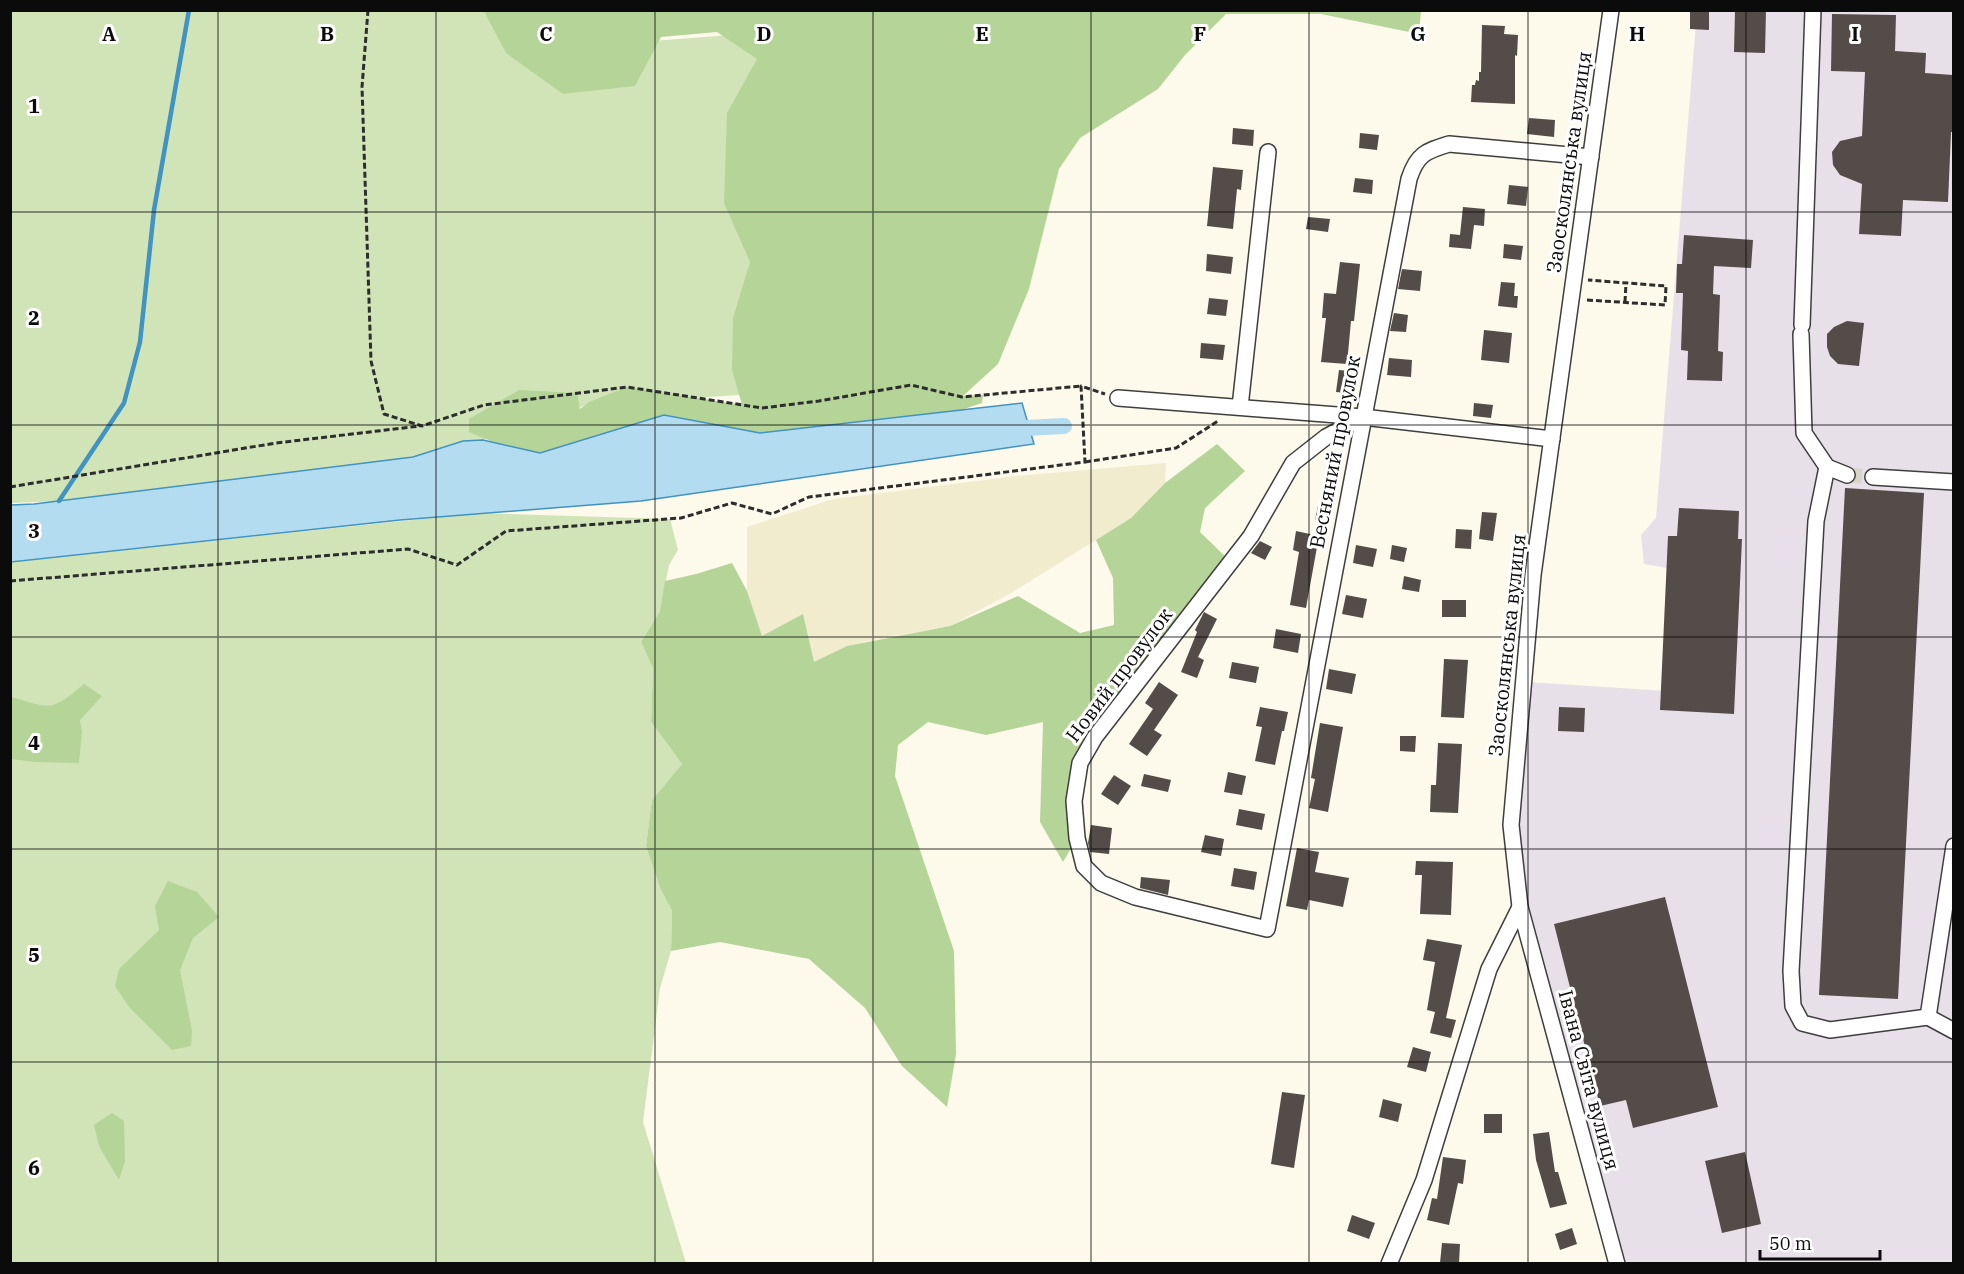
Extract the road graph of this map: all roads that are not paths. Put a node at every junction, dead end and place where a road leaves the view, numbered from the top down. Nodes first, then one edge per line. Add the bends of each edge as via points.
1 (1611, 10) edge
2 (1813, 10) edge
3 (1268, 152) dead end
4 (1591, 157) junction
5 (1118, 398) road end
6 (1240, 407) junction
7 (1363, 417) junction
8 (1552, 439) junction
9 (1827, 468) junction
10 (1847, 475) tunnel mouth
11 (1873, 477) tunnel mouth
12 (1953, 482) edge
13 (1953, 846) edge
14 (1520, 908) junction
15 (1267, 929) joint
16 (1928, 1017) junction
17 (1953, 1031) edge
18 (1389, 1263) edge
19 (1617, 1263) edge

1 - 4 street, Заосколянська вулиця
2 - 9 street via 1802,329 1804,433
3 - 6 street
4 - 7 street, Весняний провулок via 1449,144 1430,150 1415,161
4 - 8 street, Заосколянська вулиця
5 - 6 street
6 - 7 street
7 - 8 street
7 - 15 street, Весняний провулок
7 - 15 street, Новий провулок via 1326,437 1293,463 1251,536 1095,737 1080,764 1074,801 1077,838 1084,866 1101,883 1135,897
8 - 14 street, Заосколянська вулиця via 1533,575 1511,825
9 - 10 street
9 - 16 street via 1816,521 1791,971 1793,1006 1802,1023 1830,1030
11 - 12 street
13 - 16 street
14 - 18 street via 1489,969 1424,1180
14 - 19 street, Івана Світа вулиця
16 - 17 street

